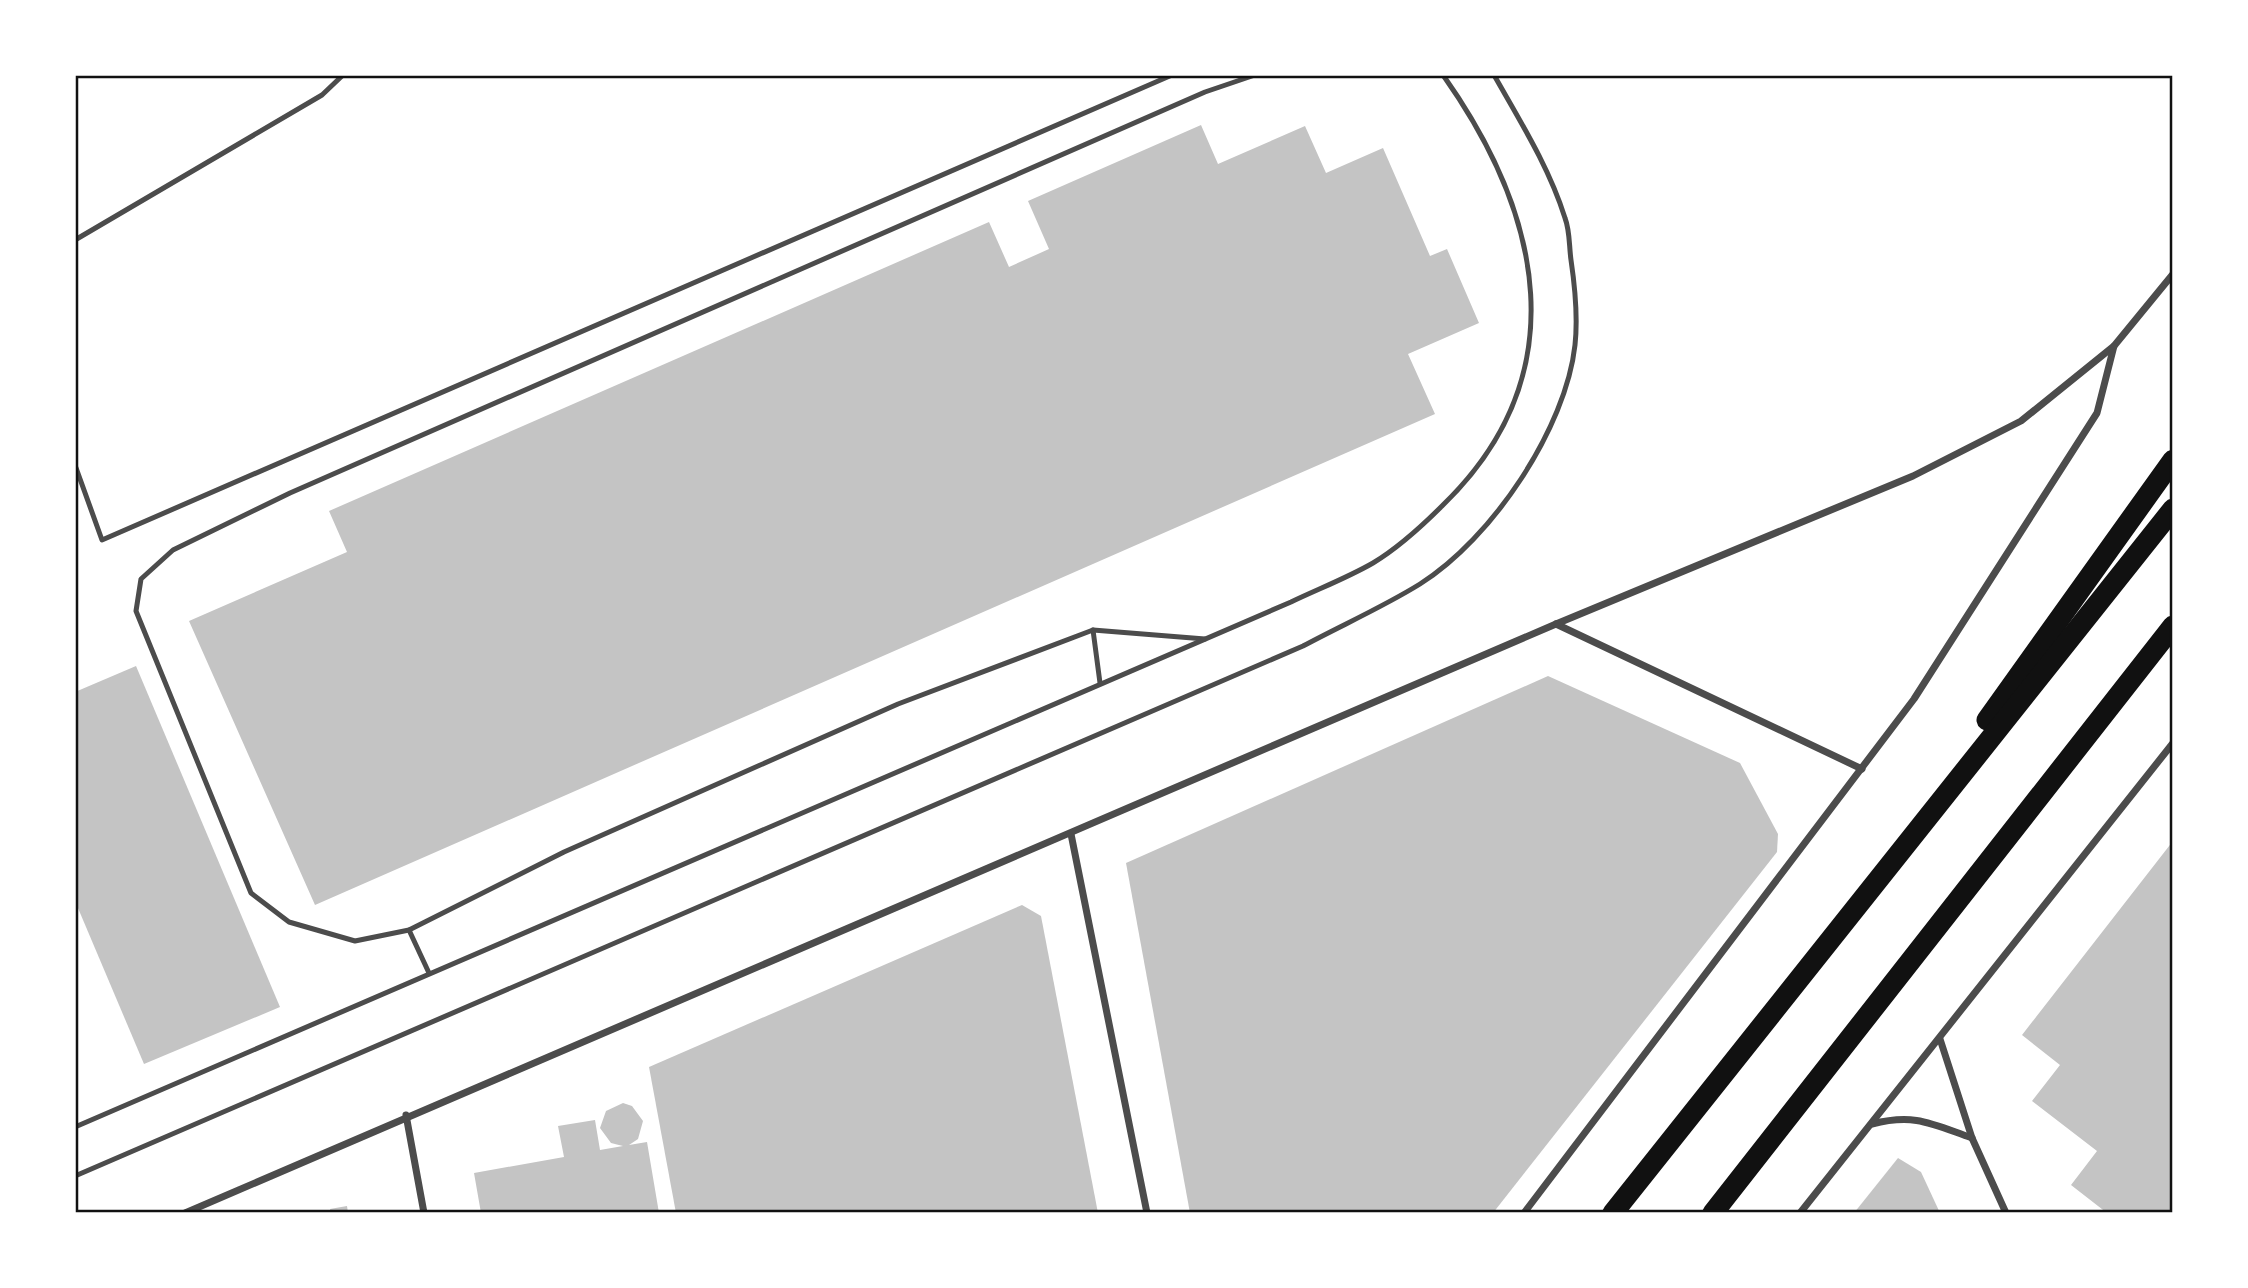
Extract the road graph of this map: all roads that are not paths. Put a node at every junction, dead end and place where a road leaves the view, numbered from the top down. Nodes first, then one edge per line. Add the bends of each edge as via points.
1 (343, 75) edge
2 (1172, 75) edge
3 (1255, 75) edge
4 (1443, 75) edge
5 (1494, 75) edge
6 (75, 240) edge
7 (2173, 274) edge
8 (2114, 345) junction
9 (2173, 460) edge
10 (75, 465) edge
11 (2173, 509) edge
12 (1556, 624) junction
13 (2173, 626) edge
14 (1093, 630) junction
15 (1205, 639) junction
16 (1100, 683) junction
17 (2173, 743) edge
18 (1862, 769) junction
19 (1071, 834) junction
20 (1850, 913) junction
21 (409, 930) junction
22 (429, 972) junction
23 (1940, 1039) junction
24 (406, 1115) junction
25 (1872, 1124) junction
26 (75, 1127) edge
27 (1972, 1138) junction
28 (75, 1177) edge
29 (185, 1213) edge
30 (424, 1213) edge
31 (1147, 1213) edge
32 (1524, 1213) edge
33 (1613, 1213) edge
34 (1713, 1213) edge
35 (1801, 1213) edge
36 (2006, 1213) edge

1 - 6 lane via 322,95
2 - 10 lane via 102,540
3 - 21 lane via 1192,98 290,493 173,550 141,579 136,611 251,893 289,922 355,941
4 - 15 lane via 1499,167 1522,229 1533,289 1520,391 1492,449 1462,487 1417,531 1373,563
5 - 28 lane via 1538,151 1566,219 1575,291 1575,344 1564,394 1520,480 1477,535 1422,583 1303,646
7 - 8 street
8 - 12 street via 2021,421 1913,476
8 - 18 street via 2097,413 1914,699
9 - 20 highway
11 - 20 highway
12 - 18 street
12 - 19 street
13 - 34 highway
14 - 15 lane
14 - 16 lane
14 - 21 lane via 898,704 564,852
15 - 16 lane
16 - 22 lane
17 - 23 street
18 - 32 street
19 - 24 street
19 - 31 street
20 - 33 highway
21 - 22 lane
22 - 26 lane
23 - 25 street
23 - 27 street
24 - 29 street
24 - 30 street
25 - 27 street via 1899,1117 1922,1120
25 - 35 street
27 - 36 street

